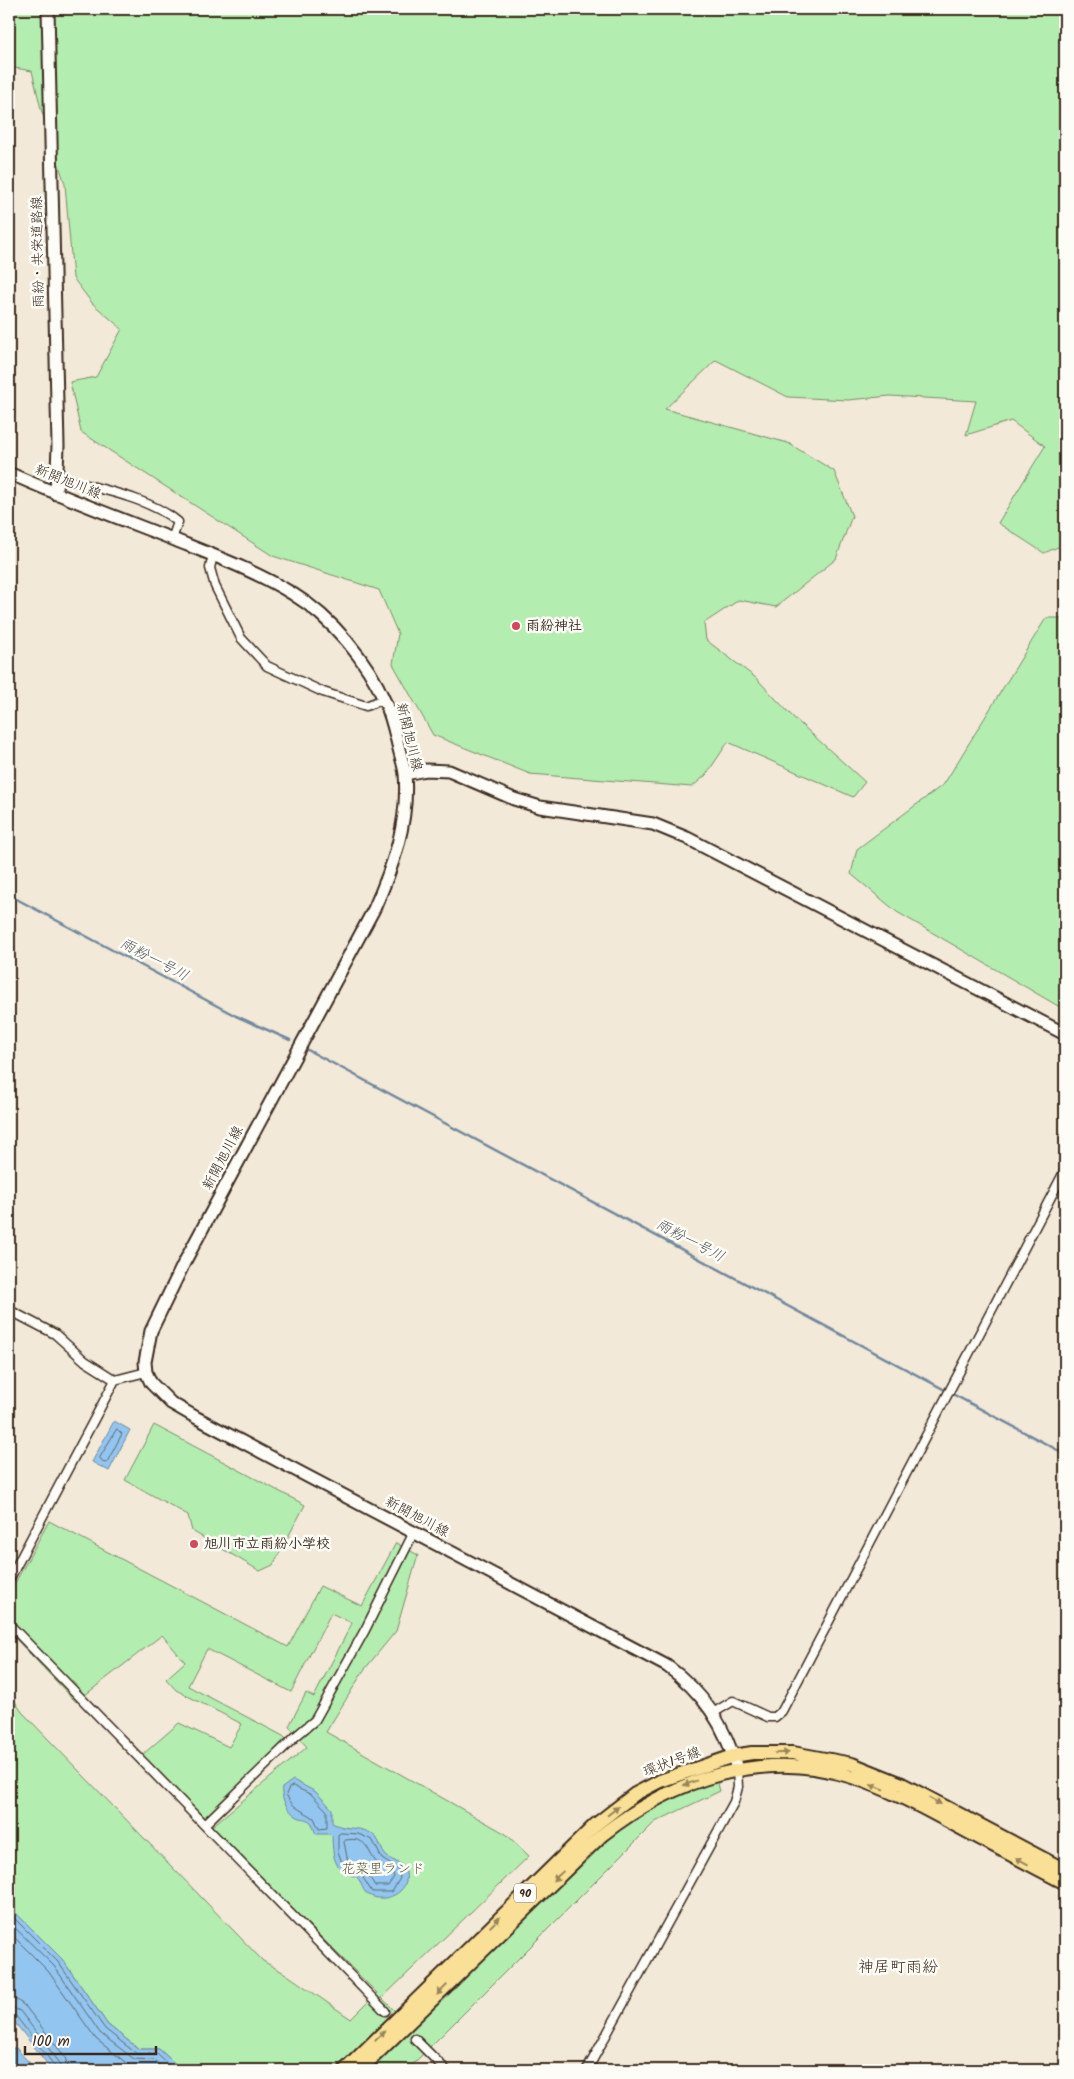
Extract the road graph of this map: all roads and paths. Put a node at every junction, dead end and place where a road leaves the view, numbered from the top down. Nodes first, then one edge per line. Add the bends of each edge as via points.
1 (48, 9) edge
2 (9, 473) edge
3 (57, 477) junction
4 (56, 494) junction
5 (172, 539) junction
6 (213, 555) junction
7 (384, 699) junction
8 (405, 774) junction
9 (1065, 1034) edge
10 (1065, 1170) edge
11 (9, 1310) edge
12 (146, 1372) junction
13 (115, 1380) junction
14 (414, 1532) junction
15 (9, 1580) edge
16 (9, 1624) edge
17 (712, 1713) junction
18 (733, 1756) junction
19 (737, 1769) junction
20 (204, 1825) junction
21 (1065, 1870) edge
22 (1065, 1884) edge
23 (385, 2011) tunnel mouth
24 (415, 2039) tunnel mouth
25 (345, 2070) edge
26 (360, 2070) edge
27 (446, 2070) edge
28 (587, 2070) edge

1 - 3 main road, 雨紛・共栄道路線
2 - 4 main road, 新開旭川線
3 - 4 main road, 雨紛・共栄道路線
3 - 5 street via 145,503 167,513 178,522
4 - 5 main road, 新開旭川線
5 - 6 main road, 新開旭川線
6 - 7 main road, 新開旭川線 via 256,573 316,610 354,651
6 - 7 street via 210,568 215,586 241,638 267,666 323,692 366,706
7 - 8 main road, 新開旭川線
8 - 9 main road via 426,770 449,771 540,807 653,824 687,838
8 - 12 main road, 新開旭川線 via 402,820 390,874 370,918 184,1263 151,1331 146,1350
10 - 17 street via 782,1710 775,1717 768,1717 732,1702
11 - 13 street via 55,1334 85,1361
12 - 13 street
12 - 14 main road, 新開旭川線 via 151,1383 171,1403
13 - 15 street
14 - 17 main road, 新開旭川線 via 667,1666 688,1681
14 - 20 street via 315,1720
16 - 20 street
17 - 18 main road, 新開旭川線
18 - 19 main road, 新開旭川線
18 -> 21 main road, 環状1号線 / 90 via 792,1753 852,1764 902,1784
25 -> 18 main road, 環状1号線 / 90 via 595,1825 635,1794 660,1781
22 -> 19 main road, 環状1号線 / 90 via 900,1796 852,1777 788,1766
19 -> 26 main road, 環状1号線 / 90 via 660,1796 602,1835
19 - 28 street via 738,1787 734,1802
20 - 23 street
24 - 27 street

